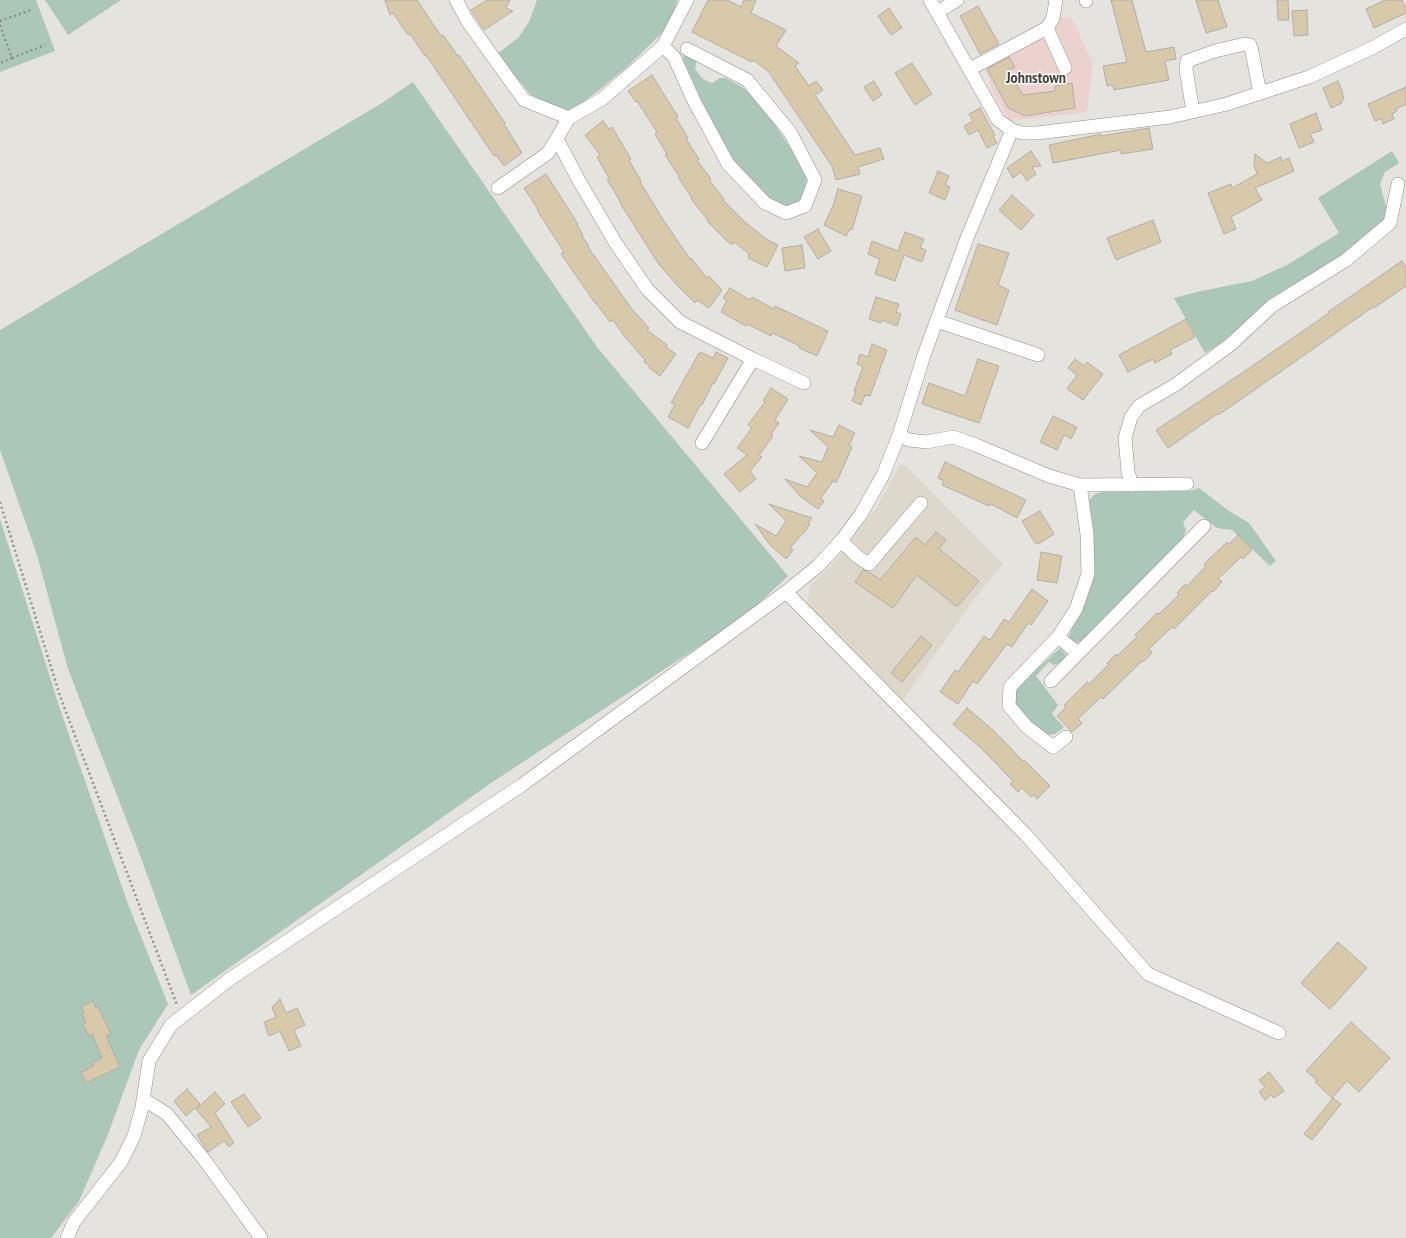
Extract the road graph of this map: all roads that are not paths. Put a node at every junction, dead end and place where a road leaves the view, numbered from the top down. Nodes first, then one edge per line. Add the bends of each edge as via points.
1 (456, 0) edge
2 (687, 0) edge
3 (930, 0) edge
4 (957, 0) edge
5 (1056, 0) edge
6 (938, 12) junction
7 (1047, 28) junction
8 (1406, 30) edge
9 (663, 46) junction
10 (687, 49) dead end
11 (1065, 68) dead end
12 (970, 69) junction
13 (1260, 93) junction
14 (1194, 112) junction
15 (569, 118) junction
16 (1012, 130) junction
17 (557, 139) junction
18 (1398, 184) dead end
19 (498, 188) dead end
20 (937, 322) junction
21 (1038, 355) dead end
22 (753, 359) junction
23 (804, 383) dead end
24 (899, 435) junction
25 (702, 443) dead end
26 (1187, 484) dead end
27 (1080, 485) junction
28 (1132, 485) junction
29 (921, 503) dead end
30 (1204, 526) dead end
31 (841, 541) junction
32 (786, 592) junction
33 (1058, 637) junction
34 (1078, 653) junction
35 (1051, 681) dead end
36 (1066, 737) dead end
37 (1279, 1033) dead end
38 (143, 1099) junction
39 (67, 1238) edge
40 (261, 1238) edge

1 - 15 street via 468,22 524,100
2 - 9 street
3 - 6 street
4 - 6 street
5 - 7 street via 1053,18
6 - 12 street
7 - 11 street
7 - 12 street
8 - 13 street via 1309,77
9 - 10 street via 674,57 728,164 765,203 786,213 805,206 815,180 790,132 747,80
9 - 15 street via 602,99
12 - 16 street via 998,120
13 - 14 street
13 - 14 street via 1250,45 1215,51 1187,61 1186,69
14 - 16 street via 1037,133
15 - 17 street
16 - 20 street via 967,238
17 - 19 street via 548,153
17 - 22 street via 615,242 647,289 680,322
18 - 28 street via 1390,223 1346,260 1272,306 1230,345 1175,385 1139,406 1131,417 1125,438 1128,472
20 - 21 street
20 - 24 street
22 - 23 street
22 - 25 street
24 - 27 street via 909,440 927,442 953,437 1048,476
24 - 31 street via 883,475 861,514
26 - 28 street
27 - 28 street
27 - 33 street via 1087,534 1088,574 1076,609
29 - 31 street via 869,564
30 - 34 street
31 - 32 street via 818,566
32 - 37 street via 1026,835 1148,974
32 - 38 street via 522,785 230,979 170,1025 149,1061
33 - 34 street
33 - 36 street via 1010,687 1009,706 1027,727 1053,747
34 - 35 street
38 - 39 street via 134,1136 121,1162 74,1222
38 - 40 street via 167,1114 203,1158

